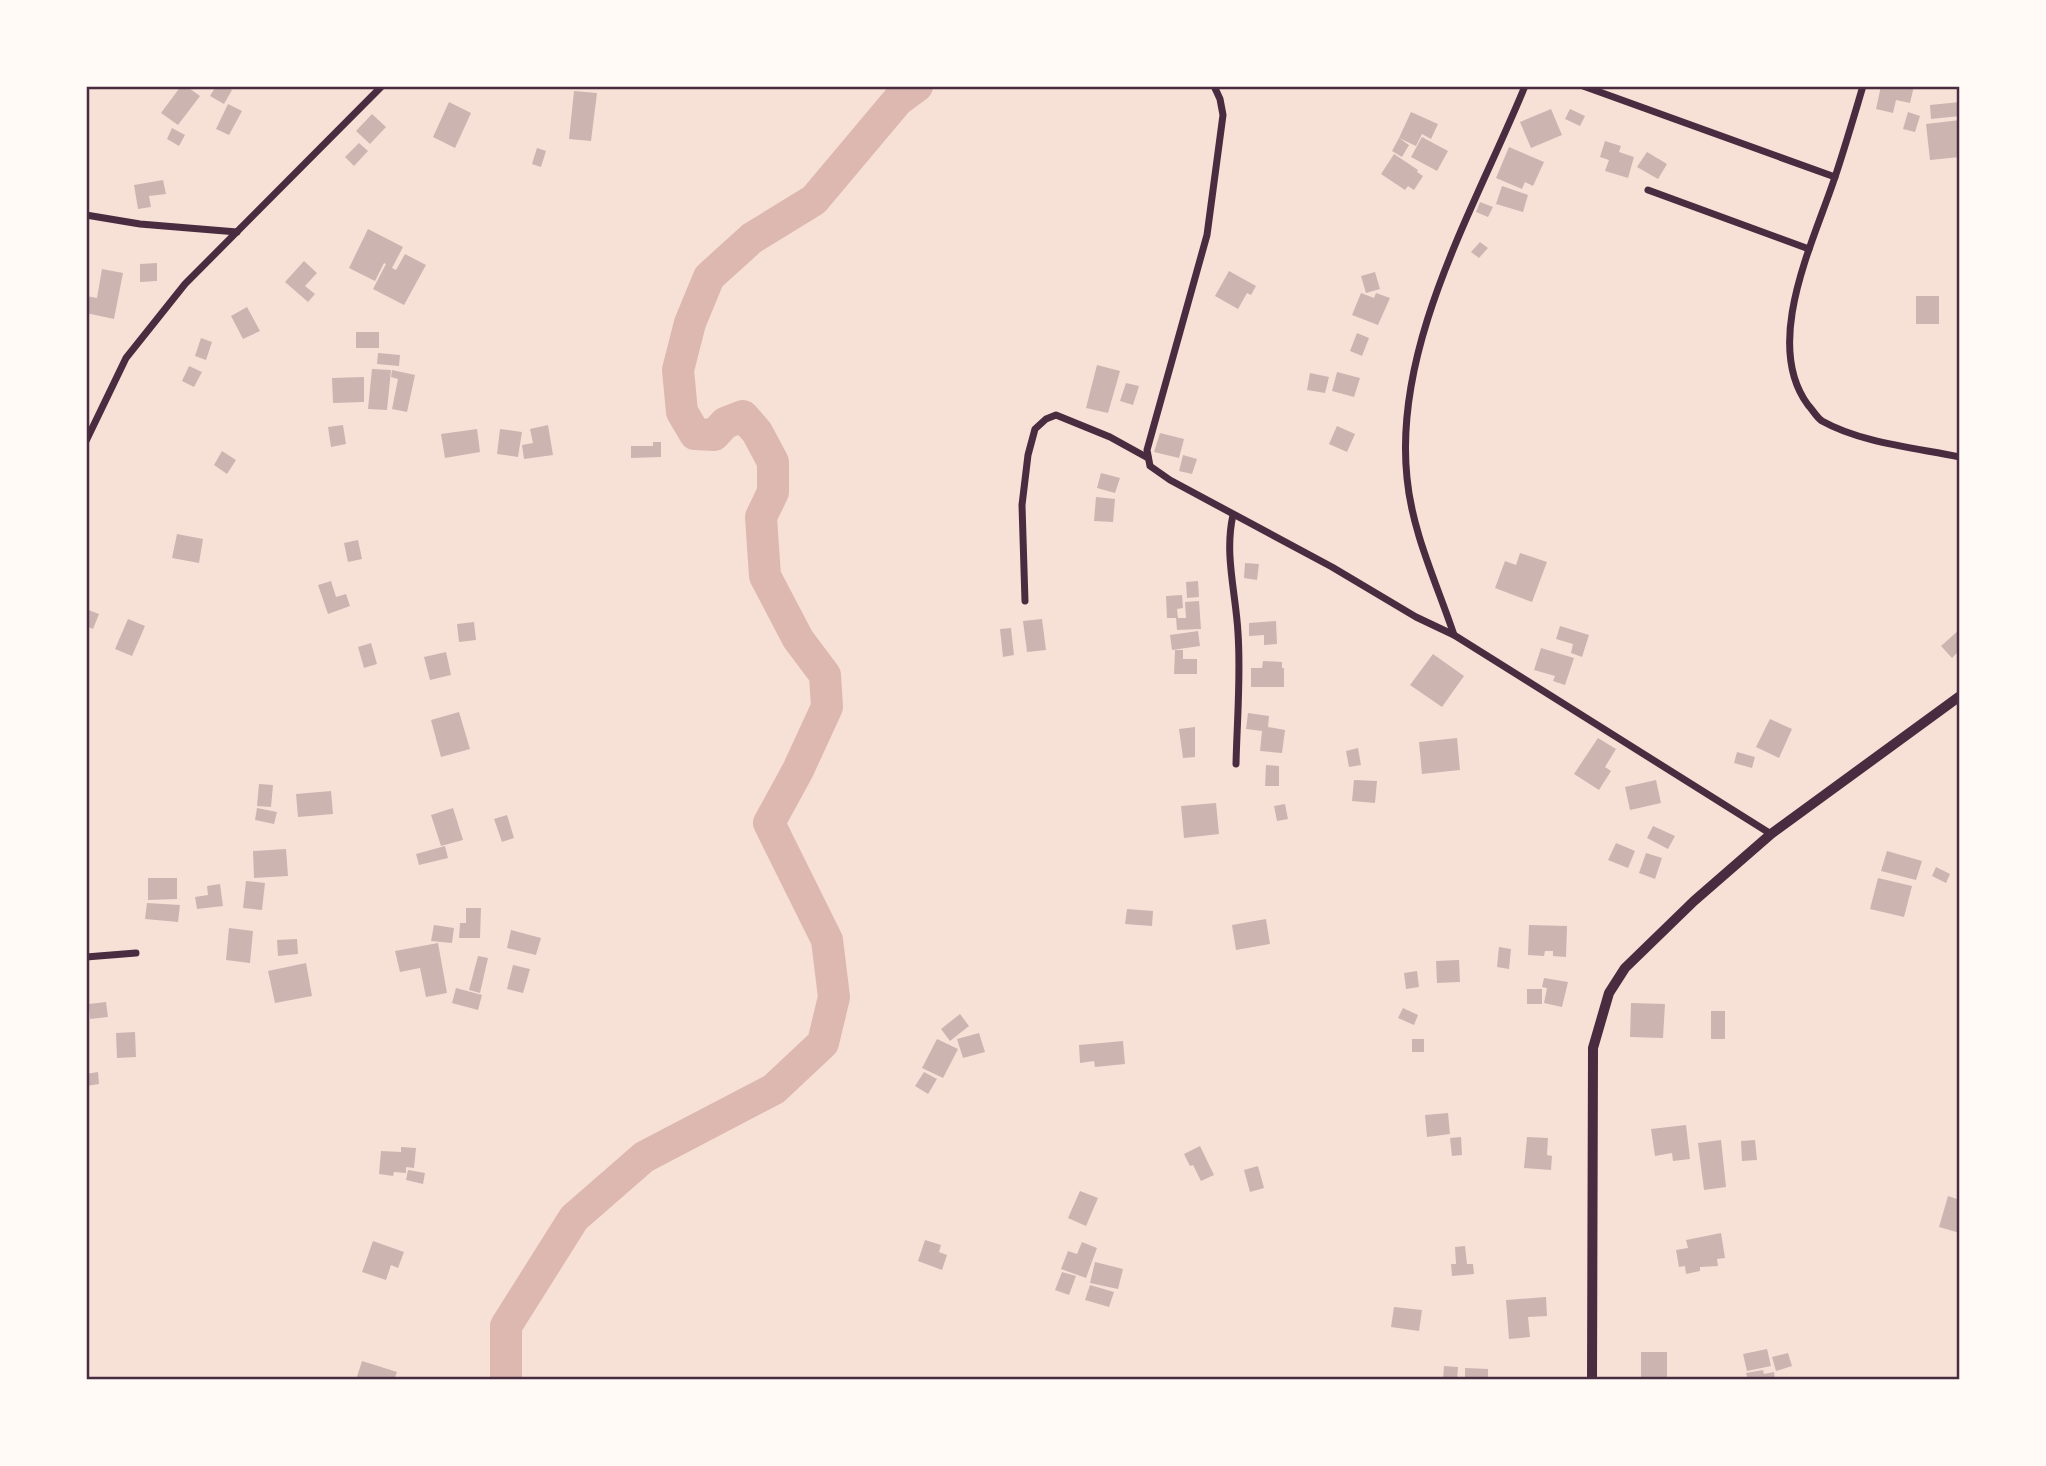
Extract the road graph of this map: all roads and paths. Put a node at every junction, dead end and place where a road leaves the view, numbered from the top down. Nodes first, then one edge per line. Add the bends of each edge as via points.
1 (382, 86) edge
2 (1214, 86) edge
3 (1525, 86) edge
4 (1583, 86) edge
5 (1864, 86) edge
6 (1835, 177) junction
7 (1648, 190) dead end
8 (86, 215) edge
9 (237, 232) junction
10 (1809, 249) junction
11 (86, 441) edge
12 (1960, 457) edge
13 (1148, 458) junction
14 (1233, 514) junction
15 (1025, 601) dead end
16 (1454, 635) junction
17 (1960, 696) edge
18 (1236, 764) dead end
19 (1771, 834) junction
20 (136, 953) dead end
21 (86, 957) edge
22 (1592, 1380) edge

1 - 9 street
2 - 13 street via 1223,115 1207,235
3 - 16 street via 1431,309 1407,414 1404,447 1412,505
4 - 6 street
5 - 6 street
6 - 10 street
7 - 10 street
8 - 9 street
9 - 11 street via 185,284 126,358
10 - 12 street via 1789,334 1800,394 1819,419 1854,435
13 - 14 street via 1159,473
13 - 15 street via 1056,415 1035,429 1022,505
14 - 16 street
14 - 18 street via 1228,537 1239,654
16 - 19 street
17 - 19 street
19 - 22 street via 1625,968 1601,1014 1593,1048
20 - 21 street

